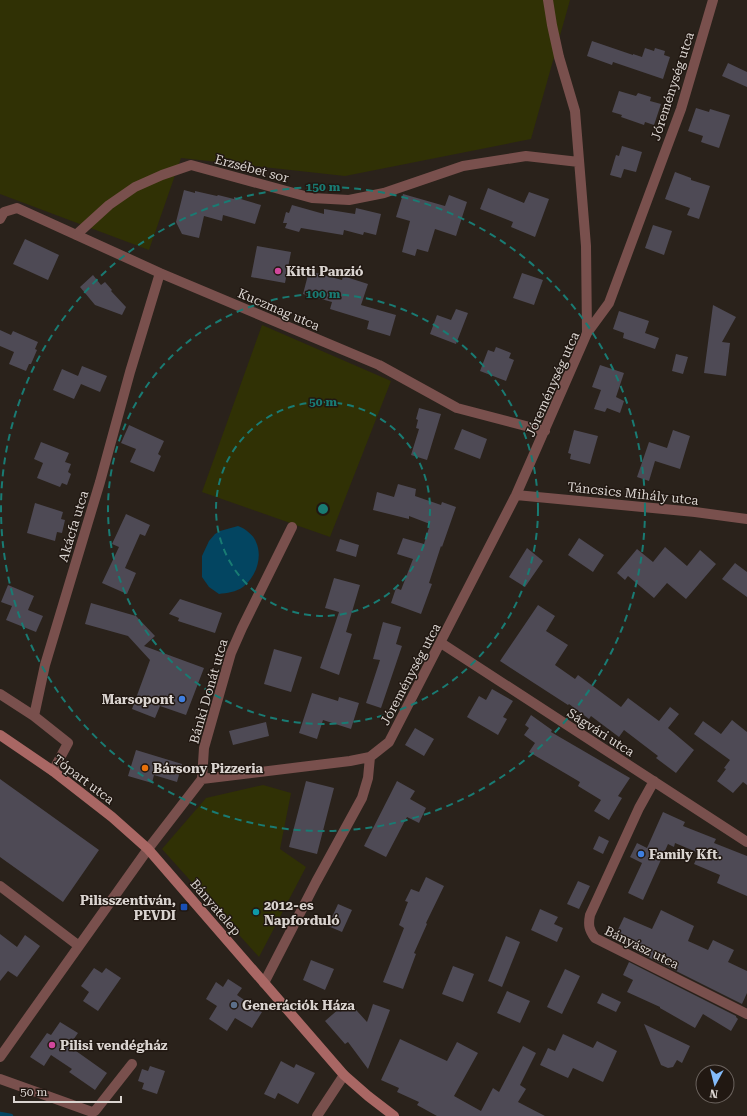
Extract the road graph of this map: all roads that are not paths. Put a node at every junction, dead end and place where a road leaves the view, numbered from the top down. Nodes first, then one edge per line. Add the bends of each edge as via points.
1 (548, 0) edge
2 (713, 0) edge
3 (579, 162) junction
4 (2, 215) edge
5 (76, 235) junction
6 (160, 273) junction
7 (587, 333) junction
8 (545, 430) junction
9 (516, 495) junction
10 (747, 519) edge
11 (292, 527) dead end
12 (441, 643) junction
13 (0, 694) edge
14 (34, 716) junction
15 (0, 735) edge
16 (370, 757) junction
17 (53, 771) junction
18 (202, 779) junction
19 (654, 781) junction
20 (747, 842) edge
21 (148, 849) junction
22 (0, 886) edge
23 (79, 946) junction
24 (264, 983) junction
25 (747, 1014) edge
26 (0, 1057) edge
27 (132, 1064) dead end
28 (344, 1075) junction
29 (0, 1079) edge
30 (318, 1116) edge
31 (394, 1116) edge

1 - 3 street via 559,57 575,111
2 - 7 street, Jóreménység utca via 681,110 609,303
3 - 5 street, Erzsébet sor via 526,156 463,166 384,193 349,200 312,198 191,165 134,187 108,205
3 - 7 street via 586,246
4 - 5 street, Kuczmag utca via 17,208
5 - 6 street, Kuczmag utca
6 - 8 street, Kuczmag utca via 379,365 457,408
6 - 14 street, Akácfa utca via 45,665
7 - 8 street, Jóreménység utca
8 - 9 street, Jóreménység utca
9 - 10 street, Táncsics Mihály utca
9 - 12 street, Jóreménység utca
11 - 18 street, Bánki Donát utca via 231,653 204,748
12 - 16 street, Jóreménység utca via 389,742
12 - 19 street, Ságvári utca
13 - 14 street
14 - 17 street via 68,743
15 - 17 main road, Tópart utca
16 - 18 street, Jóreménység utca
16 - 24 street via 368,778 362,798
17 - 21 main road, Tópart utca
18 - 21 street
19 - 20 street, Ságvári utca
19 - 25 street, Bányász utca via 590,915 590,932 595,938
21 - 23 street
21 - 24 main road, Bányatelep
22 - 23 street
23 - 26 street
24 - 28 main road, Bányatelep
27 - 29 street via 92,1112
28 - 30 street
28 - 31 main road, Bányatelep

